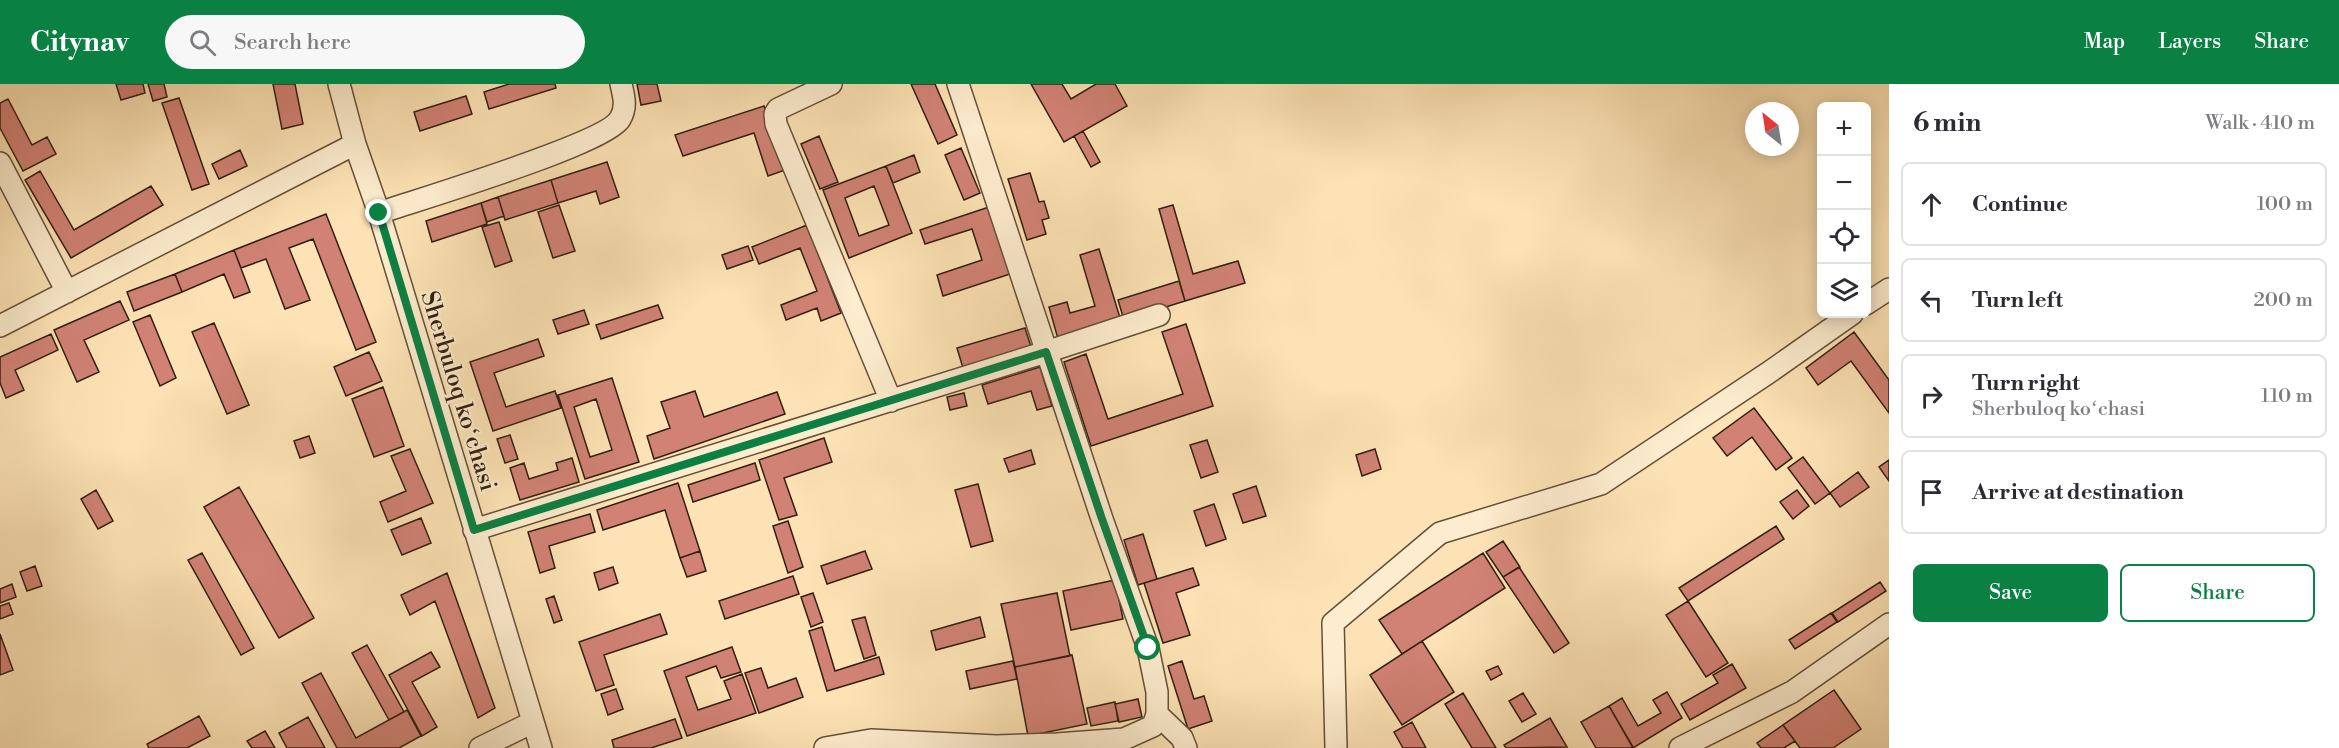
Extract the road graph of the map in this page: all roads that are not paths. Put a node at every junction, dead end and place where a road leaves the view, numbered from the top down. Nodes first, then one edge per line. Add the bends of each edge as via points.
1 (339, 84) edge
2 (621, 84) edge
3 (831, 84) edge
4 (958, 84) edge
5 (355, 144) junction
6 (0, 163) edge
7 (379, 213) junction
8 (1889, 289) edge
9 (67, 292) junction
10 (1871, 301) edge
11 (1159, 315) dead end
12 (1846, 318) edge
13 (0, 326) edge
14 (1046, 352) junction
15 (891, 401) junction
16 (474, 530) junction
17 (1889, 624) edge
18 (1157, 714) junction
19 (533, 722) junction
20 (949, 746) edge
21 (480, 748) edge
22 (541, 748) edge
23 (825, 748) edge
24 (1186, 748) edge
25 (1336, 748) edge
26 (1680, 748) edge

1 - 5 street, Sherbuloq koʻchasi
2 - 7 street via 626,105 619,122 595,137
3 - 15 street via 778,109 776,124
4 - 14 street
5 - 7 street, Sherbuloq koʻchasi
5 - 9 street
6 - 9 street
7 - 16 street, Sherbuloq koʻchasi
8 - 10 street
9 - 13 street
11 - 14 street
12 - 25 street via 1601,484 1440,534 1333,623
14 - 15 street
14 - 18 street via 1148,648 1158,692
15 - 16 street
16 - 19 street, Sherbuloq koʻchasi
17 - 26 street via 1792,692
18 - 20 street via 1153,726 1125,739
18 - 24 street via 1182,738
19 - 21 street
19 - 22 street, Sherbuloq koʻchasi
20 - 23 street via 871,740

